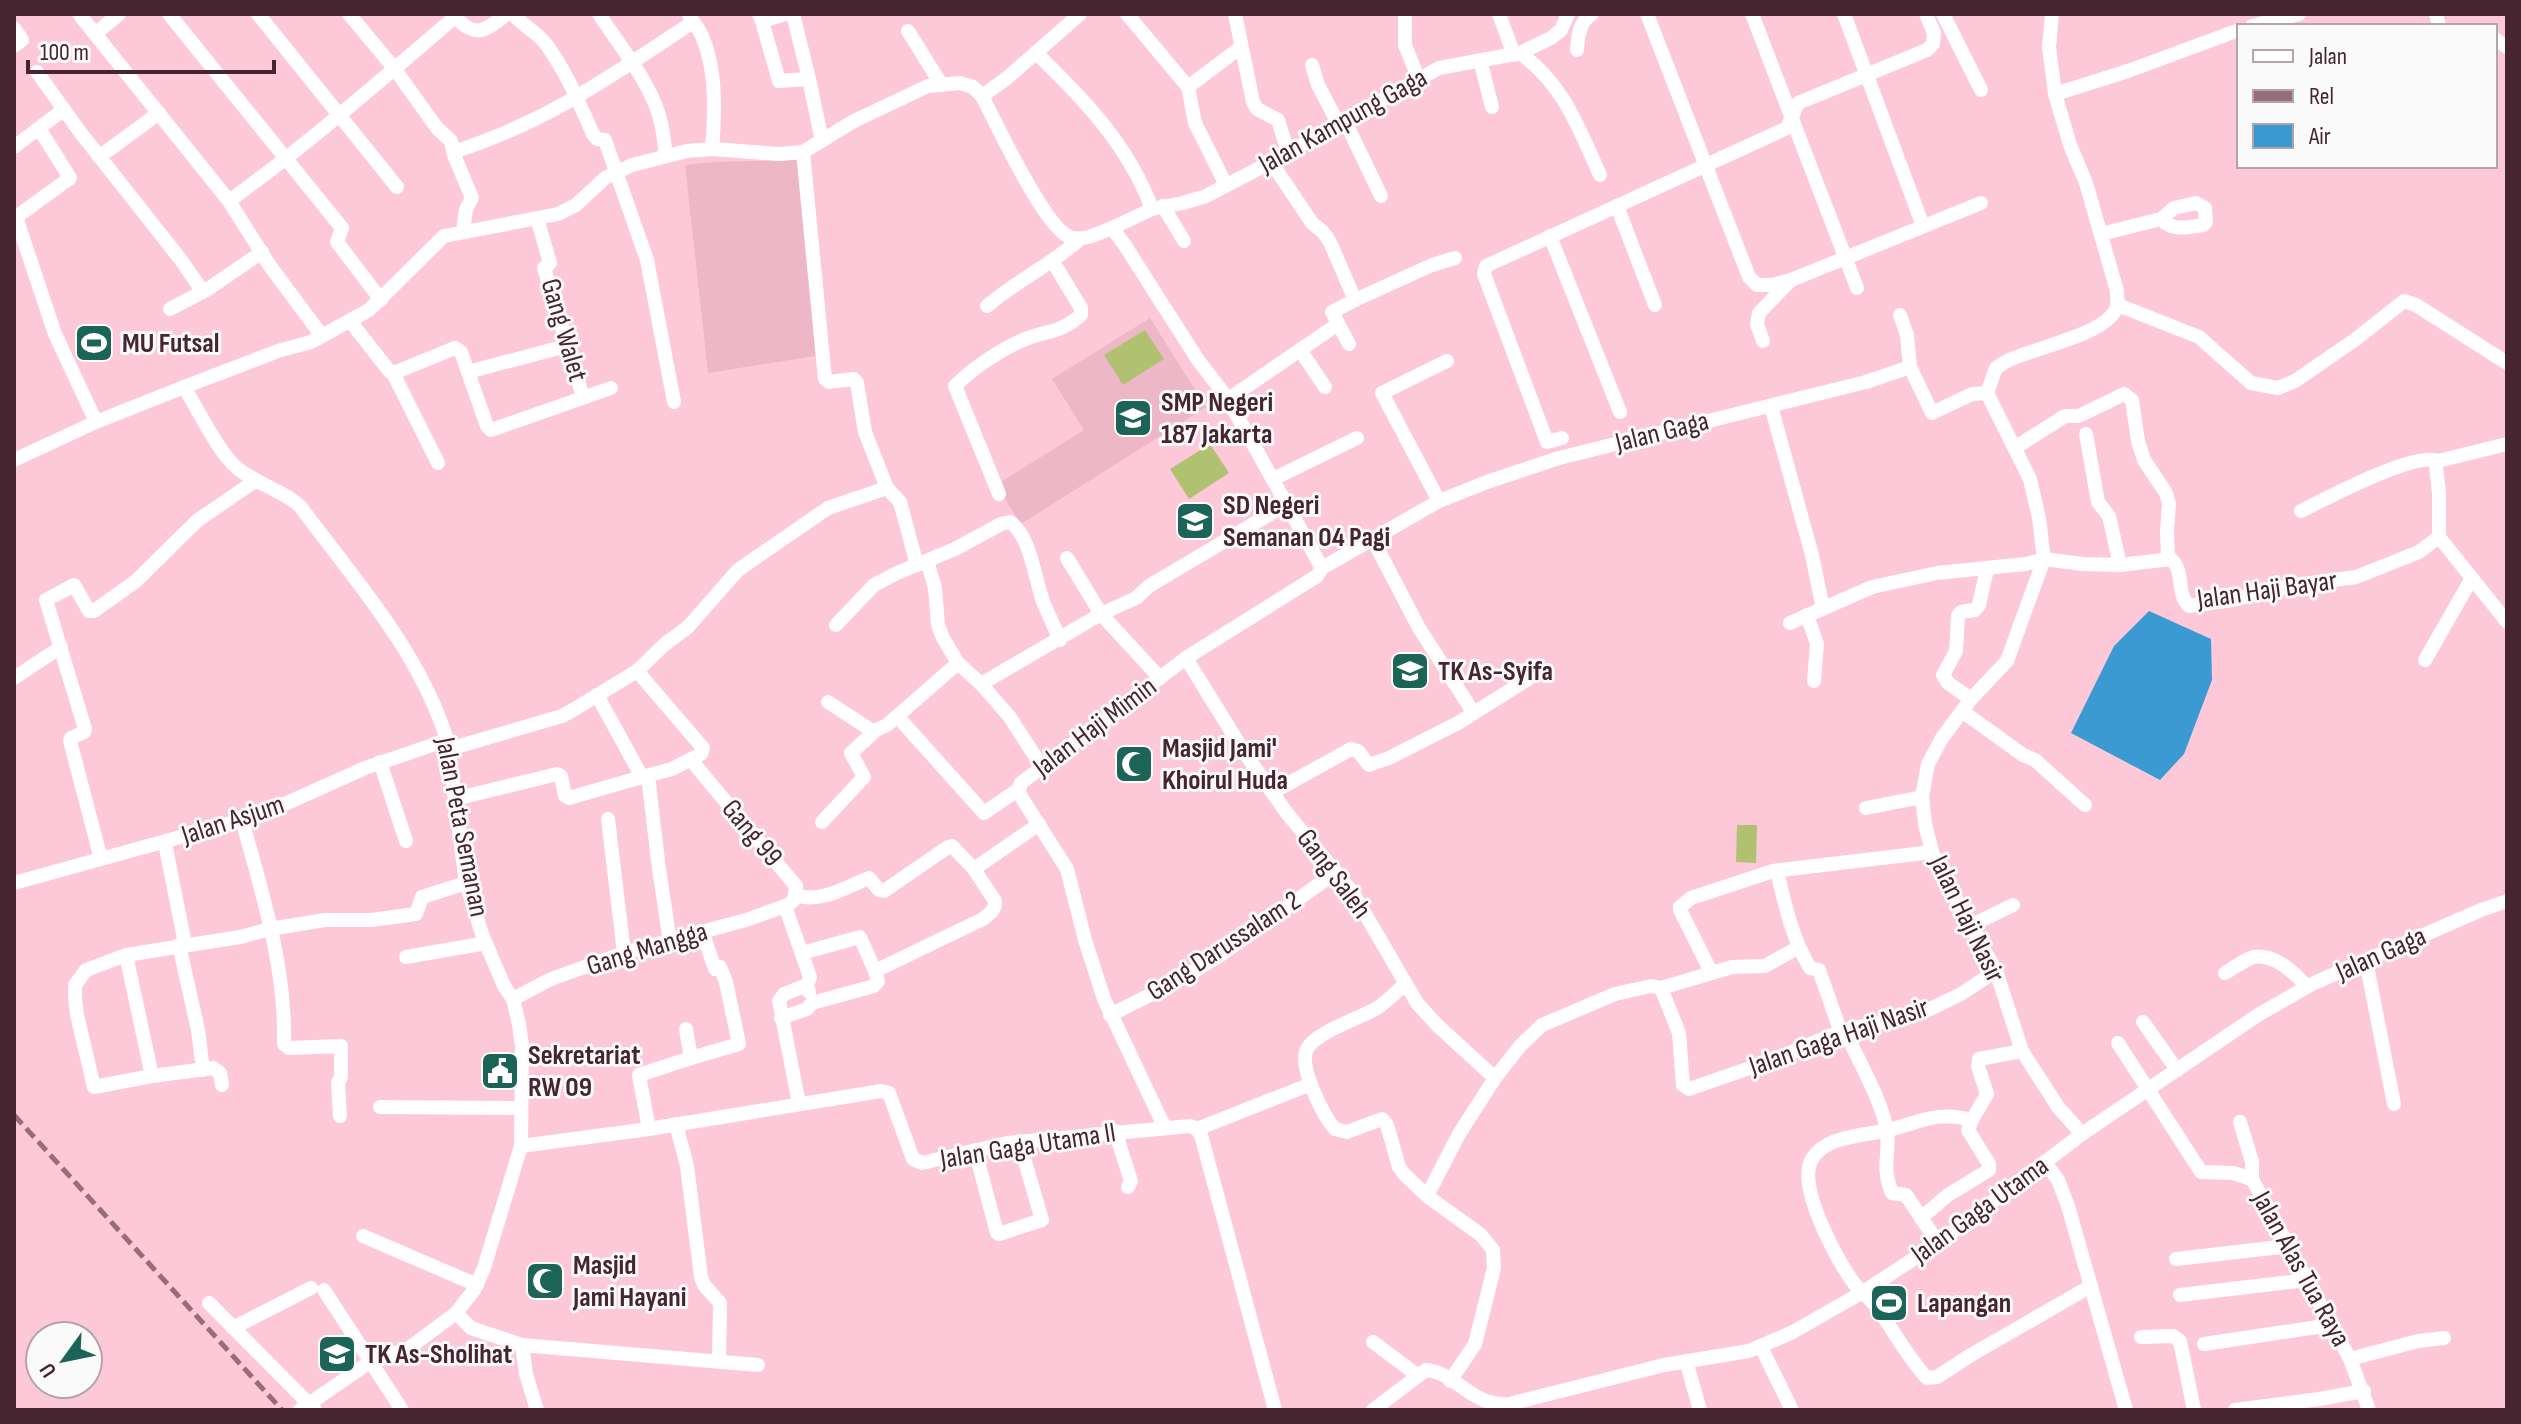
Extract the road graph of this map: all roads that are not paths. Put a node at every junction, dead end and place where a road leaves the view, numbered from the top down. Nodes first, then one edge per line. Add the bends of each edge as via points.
1 (79, 14) edge
2 (119, 14) edge
3 (169, 14) edge
4 (258, 14) edge
5 (349, 14) edge
6 (507, 14) edge
7 (513, 14) edge
8 (599, 14) edge
9 (785, 14) edge
10 (793, 14) edge
11 (1080, 14) edge
12 (1127, 14) edge
13 (1235, 14) edge
14 (1405, 14) edge
15 (1499, 14) edge
16 (1568, 14) edge
17 (1592, 14) edge
18 (1647, 14) edge
19 (1752, 14) edge
20 (1844, 14) edge
21 (1926, 14) edge
22 (1943, 14) edge
23 (2052, 14) edge
24 (2299, 14) edge
25 (454, 15) edge
26 (690, 18) edge
27 (761, 18) edge
28 (2258, 24) edge
29 (14, 28) edge
30 (908, 31) dead end
31 (2237, 31) edge
32 (95, 34) junction
33 (14, 46) edge
34 (1241, 47) junction
35 (1577, 50) dead end
36 (1036, 53) junction
37 (1517, 54) junction
38 (1480, 60) junction
39 (633, 64) junction
40 (1312, 65) dead end
41 (394, 68) junction
42 (37, 72) dead end
43 (1867, 73) junction
44 (809, 79) junction
45 (1419, 80) junction
46 (941, 84) junction
47 (1188, 87) junction
48 (1981, 90) dead end
49 (2055, 94) junction
50 (982, 96) junction
51 (576, 97) junction
52 (1492, 107) dead end
53 (63, 110) junction
54 (159, 113) junction
55 (1792, 115) junction
56 (340, 116) junction
57 (1342, 123) junction
58 (40, 130) junction
59 (822, 141) junction
60 (14, 147) edge
61 (712, 149) junction
62 (453, 152) junction
63 (803, 152) junction
64 (1288, 152) junction
65 (666, 156) junction
66 (99, 157) junction
67 (286, 160) junction
68 (1271, 162) junction
69 (1706, 166) junction
70 (616, 171) junction
71 (1600, 175) dead end
72 (1226, 185) junction
73 (397, 187) dead end
74 (1381, 196) dead end
75 (229, 201) junction
76 (1981, 203) dead end
77 (1617, 206) junction
78 (1158, 208) junction
79 (537, 218) junction
80 (2161, 219) dead end
81 (1923, 226) junction
82 (1112, 228) junction
83 (463, 232) junction
84 (2101, 234) junction
85 (1550, 236) junction
86 (1080, 239) junction
87 (1184, 241) dead end
88 (262, 252) junction
89 (1455, 258) dead end
90 (1845, 258) junction
91 (1053, 262) junction
92 (1791, 280) junction
93 (1857, 288) dead end
94 (203, 292) junction
95 (381, 300) junction
96 (1355, 300) junction
97 (1655, 305) dead end
98 (2118, 305) junction
99 (987, 306) dead end
100 (170, 309) dead end
101 (1900, 315) dead end
102 (350, 321) junction
103 (1338, 324) junction
104 (322, 336) junction
105 (1763, 341) dead end
106 (1349, 344) dead end
107 (566, 346) junction
108 (1300, 350) junction
109 (1447, 361) dead end
110 (2507, 363) edge
111 (1910, 367) junction
112 (468, 372) junction
113 (393, 373) junction
114 (184, 387) junction
115 (1325, 387) dead end
116 (611, 388) dead end
117 (1987, 393) junction
118 (583, 397) junction
119 (1227, 400) junction
120 (674, 402) dead end
121 (1771, 406) junction
122 (1620, 412) dead end
123 (96, 422) junction
124 (2086, 434) dead end
125 (1357, 438) dead end
126 (1562, 438) dead end
127 (1547, 442) junction
128 (2507, 444) edge
129 (1532, 447) dead end
130 (2016, 447) junction
131 (14, 460) edge
132 (2438, 461) junction
133 (438, 463) dead end
134 (1273, 479) junction
135 (255, 481) junction
136 (887, 488) junction
137 (999, 494) dead end
138 (1439, 501) junction
139 (1287, 504) junction
140 (2301, 511) dead end
141 (2439, 537) junction
142 (1372, 538) junction
143 (1067, 558) dead end
144 (2168, 558) junction
145 (2044, 559) junction
146 (922, 563) junction
147 (2120, 565) junction
148 (1322, 568) junction
149 (1987, 569) junction
150 (2472, 578) junction
151 (1823, 609) junction
152 (1101, 614) junction
153 (1807, 615) junction
154 (2507, 622) edge
155 (1790, 623) dead end
156 (836, 625) dead end
157 (1060, 640) junction
158 (61, 647) junction
159 (1186, 658) junction
160 (2425, 660) dead end
161 (958, 663) junction
162 (637, 671) junction
163 (14, 678) edge
164 (1160, 678) junction
165 (1528, 679) dead end
166 (1814, 681) dead end
167 (981, 684) junction
168 (597, 695) junction
169 (828, 702) dead end
170 (1966, 705) junction
171 (1473, 712) junction
172 (897, 716) junction
173 (876, 730) junction
174 (448, 745) junction
175 (691, 760) junction
176 (380, 762) junction
177 (1042, 767) junction
178 (645, 777) junction
179 (1019, 789) junction
180 (1273, 792) junction
181 (1922, 797) junction
182 (455, 799) junction
183 (2085, 805) dead end
184 (1866, 808) dead end
185 (608, 819) dead end
186 (242, 820) junction
187 (822, 822) dead end
188 (1039, 824) junction
189 (406, 841) dead end
190 (165, 843) junction
191 (1932, 852) junction
192 (101, 859) junction
193 (974, 869) junction
194 (1777, 871) junction
195 (1336, 872) junction
196 (14, 883) edge
197 (466, 883) junction
198 (790, 900) junction
199 (2013, 905) dead end
200 (2506, 905) edge
201 (1972, 925) junction
202 (270, 929) junction
203 (702, 931) junction
204 (670, 942) junction
205 (486, 943) junction
206 (182, 945) junction
207 (1799, 947) junction
208 (624, 953) junction
209 (802, 953) junction
210 (126, 955) junction
211 (406, 957) dead end
212 (2366, 961) junction
213 (875, 971) junction
214 (1996, 971) junction
215 (1711, 972) junction
216 (2225, 973) dead end
217 (1405, 984) junction
218 (807, 985) junction
219 (2307, 987) junction
220 (1661, 988) junction
221 (513, 999) junction
222 (812, 1003) junction
223 (1110, 1015) junction
224 (2258, 1015) joint
225 (781, 1018) junction
226 (2143, 1022) dead end
227 (686, 1029) dead end
228 (1844, 1030) junction
229 (2118, 1043) dead end
230 (2022, 1051) junction
231 (691, 1058) junction
232 (203, 1070) junction
233 (2177, 1070) junction
234 (152, 1076) junction
235 (1495, 1078) junction
236 (1311, 1084) junction
237 (222, 1085) dead end
238 (2149, 1090) junction
239 (799, 1104) junction
240 (2394, 1104) dead end
241 (380, 1107) dead end
242 (521, 1108) junction
243 (340, 1116) dead end
244 (1972, 1120) junction
245 (2240, 1122) dead end
246 (676, 1124) junction
247 (1164, 1126) junction
248 (649, 1129) junction
249 (1197, 1129) junction
250 (1115, 1131) junction
251 (1887, 1131) junction
252 (2082, 1134) junction
253 (1019, 1141) junction
254 (521, 1146) junction
255 (975, 1150) junction
256 (2045, 1162) junction
257 (2252, 1179) junction
258 (1128, 1187) dead end
259 (1427, 1196) junction
260 (1921, 1218) junction
261 (363, 1236) dead end
262 (1938, 1243) junction
263 (2289, 1246) junction
264 (2176, 1259) dead end
265 (2307, 1280) junction
266 (477, 1285) junction
267 (2091, 1286) junction
268 (1863, 1292) junction
269 (2180, 1295) dead end
270 (209, 1303) dead end
271 (456, 1313) junction
272 (2331, 1325) junction
273 (233, 1328) junction
274 (2141, 1337) dead end
275 (2444, 1338) dead end
276 (1373, 1342) dead end
277 (2204, 1344) dead end
278 (522, 1345) junction
279 (1761, 1347) junction
280 (2350, 1359) junction
281 (1686, 1361) junction
282 (373, 1362) junction
283 (719, 1362) junction
284 (758, 1365) dead end
285 (1417, 1375) junction
286 (1450, 1381) junction
287 (2364, 1391) junction
288 (308, 1408) edge
289 (402, 1410) edge
290 (537, 1410) edge
291 (1275, 1410) edge
292 (1373, 1410) edge
293 (1700, 1410) edge
294 (1792, 1410) edge
295 (2126, 1410) edge
296 (2194, 1410) edge
297 (2235, 1410) edge
298 (2369, 1410) edge

1 - 32 street
2 - 32 street
3 - 67 street
4 - 56 street
5 - 41 street
6 - 25 street via 482,31 465,27
7 - 51 street via 544,41
8 - 39 street
9 - 27 street
10 - 44 street
11 - 36 street
12 - 47 street
13 - 34 street
14 - 45 street via 1405,45
15 - 37 street
16 - 37 street, Jalan Kampung Gaga via 1551,38
17 - 35 street via 1579,31
18 - 69 street
19 - 55 street
20 - 43 street
21 - 43 street via 1934,33 1927,50
22 - 48 street
23 - 49 street via 2049,47
24 - 28 street
25 - 41 street
26 - 39 street
26 - 61 street via 701,33 712,68
27 - 44 street via 779,81
29 - 33 street via 22,40
30 - 46 street
31 - 49 street
32 - 54 street
34 - 47 street
34 - 64 street via 1255,106 1278,120
36 - 50 street
36 - 78 street via 1084,101
37 - 38 street, Jalan Kampung Gaga
37 - 71 street via 1547,75 1563,96
38 - 45 street, Jalan Kampung Gaga via 1439,68
38 - 52 street
39 - 51 street
39 - 65 street via 659,114
40 - 57 street
41 - 56 street
41 - 62 street via 451,141
42 - 53 street
43 - 55 street via 1798,103
43 - 81 street
44 - 59 street
45 - 57 street, Jalan Kampung Gaga
46 - 50 street via 965,84
46 - 59 street via 854,121
47 - 72 street via 1195,123
49 - 84 street
50 - 86 street via 1055,227
51 - 62 street via 490,141
51 - 70 street via 593,134 605,140
53 - 58 street
53 - 66 street
54 - 66 street
54 - 75 street
55 - 69 street via 1787,128
55 - 90 street
56 - 67 street
56 - 73 street
57 - 64 street, Jalan Kampung Gaga
57 - 74 street
58 - 60 street
58 - 123 street via 70,178 17,220 55,334
59 - 63 street
61 - 63 street
61 - 65 street
62 - 83 street via 472,198
63 - 136 street via 825,379 856,381 862,423
64 - 68 street, Jalan Kampung Gaga
65 - 70 street
66 - 94 street
67 - 75 street
67 - 95 street via 342,228 337,242
68 - 72 street, Jalan Kampung Gaga
68 - 96 street via 1330,242
69 - 77 street
69 - 92 street via 1749,277 1757,285
70 - 79 street via 576,205
70 - 120 street via 647,260
72 - 78 street, Jalan Kampung Gaga via 1206,196
75 - 88 street
76 - 81 street
77 - 85 street
77 - 97 street
78 - 82 street, Jalan Kampung Gaga
78 - 87 street
79 - 83 street
79 - 107 street, Gang Walet via 550,263 544,268
80 - 84 street
81 - 90 street
82 - 86 street
82 - 119 street
83 - 95 street via 438,240
84 - 98 street
85 - 122 street
85 - 127 street via 1484,270
86 - 91 street
88 - 94 street
88 - 104 street
89 - 96 street
90 - 92 street
90 - 93 street
91 - 99 street
91 - 137 street via 1081,315 1063,329 1000,352 955,386
92 - 105 street via 1759,313
94 - 100 street
95 - 102 street
96 - 103 street via 1332,312
98 - 110 street via 2199,337 2251,383 2264,387 2295,381 2404,301
98 - 117 street via 2114,314 2091,329 1996,368
101 - 111 street
102 - 104 street
102 - 113 street
103 - 106 street
103 - 108 street
104 - 114 street
107 - 112 street
107 - 118 street, Gang Walet
108 - 115 street
108 - 119 street
109 - 138 street via 1382,393
111 - 117 street via 1932,413 1972,394
111 - 121 street, Jalan Gaga
112 - 113 street via 455,348
112 - 118 street via 491,430
113 - 133 street
114 - 123 street
114 - 135 street, Jalan Peta Semanan via 233,465
116 - 118 street
117 - 130 street, Jalan Haji Nasir
119 - 134 street
121 - 138 street, Jalan Gaga via 1559,458
121 - 151 street
123 - 131 street
124 - 147 street via 2098,502 2109,516
125 - 134 street
126 - 127 street
127 - 129 street
128 - 132 street
130 - 144 street via 2065,416 2079,416 2128,396 2144,460 2169,504
130 - 145 street, Jalan Haji Nasir via 2030,479
132 - 140 street via 2428,458 2367,479
132 - 141 street
134 - 139 street
135 - 158 street via 198,520 136,581 94,611 74,585 47,599
135 - 174 street, Jalan Peta Semanan via 300,506 385,620 441,719
136 - 146 street via 900,502
136 - 162 street, Jalan Asjum via 828,508 738,570 688,627
138 - 142 street, Jalan Gaga
139 - 148 street
139 - 152 street via 1136,598
141 - 144 street, Jalan Haji Bayar via 2419,552 2356,577 2193,606 2184,603 2178,566
141 - 150 street
142 - 148 street, Jalan Gaga
142 - 171 street via 1419,628
143 - 152 street
144 - 147 street, Jalan Haji Bayar
145 - 147 street, Jalan Haji Bayar
145 - 149 street, Jalan Haji Bayar
145 - 170 street, Jalan Haji Nasir via 2007,661
146 - 156 street via 874,585
146 - 157 street via 1001,524 1014,524
146 - 161 street via 937,601 938,625
148 - 159 street, Jalan Haji Mimin
149 - 151 street, Jalan Haji Bayar via 1872,587
149 - 170 street via 1979,605 1958,616 1956,651 1943,675
150 - 154 street
150 - 160 street
151 - 153 street, Jalan Haji Bayar
152 - 157 street
152 - 164 street
153 - 155 street, Jalan Haji Bayar
153 - 166 street via 1817,644
157 - 167 street
158 - 163 street
158 - 192 street via 85,729 70,741
159 - 164 street, Jalan Haji Mimin
159 - 180 street, Gang Saleh
161 - 167 street
161 - 172 street
162 - 168 street, Jalan Asjum
162 - 175 street via 703,748
164 - 177 street, Jalan Haji Mimin
165 - 171 street
167 - 177 street
168 - 174 street, Jalan Asjum via 562,716
168 - 178 street
169 - 173 street
170 - 181 street, Jalan Haji Nasir via 1928,764
170 - 183 street
171 - 180 street via 1372,765 1351,749
172 - 173 street
172 - 179 street via 984,813
173 - 187 street via 851,753 864,777
174 - 176 street, Jalan Asjum
174 - 182 street, Jalan Peta Semanan
175 - 178 street
175 - 198 street, Gang 99 via 796,886
176 - 186 street, Jalan Asjum
176 - 189 street
177 - 179 street, Jalan Haji Mimin
178 - 182 street via 569,798 557,774
178 - 204 street
179 - 188 street, Jalan Haji Mimin
180 - 195 street, Gang Saleh
181 - 184 street
181 - 191 street, Jalan Haji Nasir
182 - 197 street, Jalan Peta Semanan
185 - 208 street
186 - 190 street, Jalan Asjum
186 - 202 street
188 - 193 street
188 - 223 street, Jalan Haji Mimin via 1067,869
190 - 192 street, Jalan Asjum
190 - 206 street
191 - 194 street
191 - 201 street, Jalan Haji Nasir
192 - 196 street, Jalan Asjum
193 - 198 street, Gang Mangga via 952,846 884,891 869,878 818,898
193 - 213 street via 995,901 992,912
194 - 207 street
194 - 215 street via 1691,898 1680,907
195 - 217 street, Gang Saleh
195 - 223 street, Gang Darussalam 2 via 1222,954
197 - 202 street via 422,897 416,914
197 - 205 street, Jalan Peta Semanan
198 - 203 street, Gang Mangga via 746,920
198 - 209 street, Gang 99
199 - 201 street
200 - 212 street, Jalan Gaga via 2481,910
201 - 214 street, Jalan Haji Nasir
202 - 206 street
202 - 243 street via 285,1015 284,1044 341,1046
203 - 204 street, Gang Mangga
203 - 231 street via 715,969 720,967 726,982 739,1044
204 - 208 street, Gang Mangga
205 - 211 street
205 - 221 street, Jalan Peta Semanan
206 - 210 street
206 - 232 street
207 - 215 street via 1765,966
207 - 228 street via 1810,968 1819,970
208 - 221 street, Gang Mangga
209 - 213 street via 860,937
209 - 218 street, Gang 99 via 810,977
210 - 234 street
210 - 234 street via 93,966 75,985 80,1029 94,1087
212 - 219 street, Jalan Gaga
212 - 240 street
213 - 222 street via 874,986
214 - 228 street, Jalan Gaga Haji Nasir via 1930,1009
214 - 230 street, Jalan Haji Nasir
215 - 220 street
216 - 219 street via 2252,958 2266,957
217 - 235 street, Gang Saleh via 1437,1025
217 - 236 street via 1379,1007 1309,1046 1305,1057
218 - 222 street, Gang 99
218 - 225 street via 781,996
219 - 224 street, Jalan Gaga
220 - 228 street, Jalan Gaga Haji Nasir via 1679,1033 1686,1089
220 - 235 street via 1615,994 1542,1025
221 - 242 street, Jalan Peta Semanan via 522,1046
222 - 225 street
223 - 247 street, Jalan Haji Mimin
224 - 233 street, Jalan Gaga Utama
225 - 239 street
226 - 233 street
227 - 231 street
228 - 251 street
229 - 238 street, Jalan Alas Tua Raya
230 - 244 street via 1979,1059 1987,1094
230 - 252 street, Jalan Haji Nasir
231 - 248 street via 639,1075
232 - 234 street
232 - 237 street via 217,1069
233 - 238 street, Jalan Gaga Utama
235 - 259 street
236 - 249 street
236 - 259 street via 1335,1129 1347,1132 1385,1121 1399,1167
238 - 252 street, Jalan Gaga Utama
238 - 257 street, Jalan Alas Tua Raya via 2201,1172
239 - 246 street, Jalan Gaga Utama II
239 - 255 street, Jalan Gaga Utama II via 889,1093 913,1159 922,1163
241 - 242 street
242 - 254 street, Jalan Peta Semanan
244 - 251 street via 1939,1115
244 - 260 street via 1968,1130 1989,1170
245 - 257 street
246 - 248 street, Jalan Gaga Utama II
246 - 283 street via 687,1166 701,1277 720,1303
247 - 249 street, Jalan Gaga Utama II
247 - 250 street, Jalan Gaga Utama II
248 - 254 street, Jalan Gaga Utama II
249 - 291 street
250 - 253 street, Jalan Gaga Utama II
250 - 258 street via 1131,1181
251 - 260 street via 1885,1173 1892,1193 1904,1193
251 - 268 street via 1845,1138 1811,1160 1811,1192 1830,1245
252 - 256 street, Jalan Gaga Utama
253 - 255 street, Jalan Gaga Utama II
253 - 255 street via 1042,1220 998,1234
254 - 266 street, Jalan Peta Semanan
256 - 262 street, Jalan Gaga Utama
256 - 267 street via 2068,1206
257 - 263 street, Jalan Alas Tua Raya
259 - 286 street via 1481,1235 1493,1250 1486,1308 1475,1344
260 - 262 street
261 - 266 street
262 - 268 street, Jalan Gaga Utama
263 - 264 street
263 - 265 street, Jalan Alas Tua Raya
265 - 269 street
265 - 272 street, Jalan Alas Tua Raya
266 - 271 street, Jalan Peta Semanan
267 - 268 street via 1932,1379 1922,1373
267 - 295 street
268 - 279 street, Jalan Gaga Utama
270 - 273 street
271 - 278 street via 471,1328
271 - 282 street, Jalan Peta Semanan via 409,1348
272 - 277 street
272 - 280 street, Jalan Alas Tua Raya
273 - 282 street via 318,1289
273 - 288 street
274 - 296 street via 2178,1337
275 - 280 street
276 - 285 street
278 - 283 street
278 - 290 street
279 - 281 street, Jalan Gaga Utama
279 - 294 street
280 - 287 street, Jalan Alas Tua Raya
281 - 286 street, Jalan Gaga Utama via 1501,1405
281 - 293 street
282 - 288 street, Jalan Peta Semanan
282 - 289 street
283 - 284 street
285 - 286 street, Jalan Gaga Utama via 1433,1371
285 - 292 street
287 - 297 street
287 - 298 street, Jalan Alas Tua Raya

